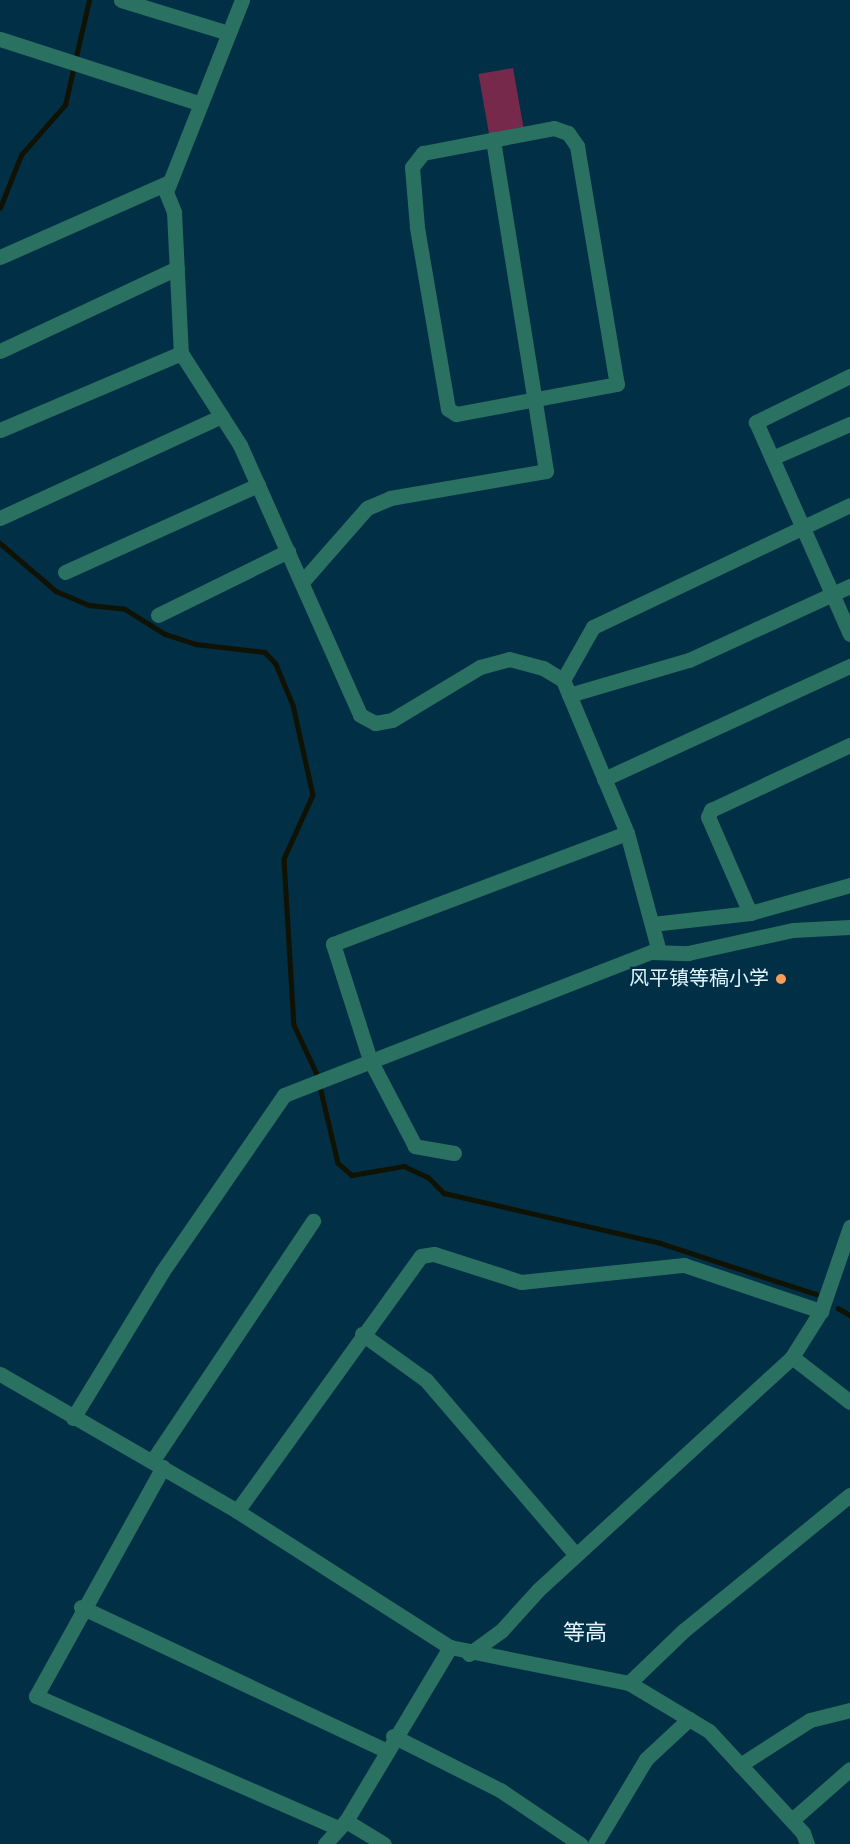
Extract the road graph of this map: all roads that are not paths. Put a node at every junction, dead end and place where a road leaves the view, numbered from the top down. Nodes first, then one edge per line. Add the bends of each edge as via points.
1 (121, 0) edge
2 (242, 0) edge
3 (228, 33) junction
4 (0, 39) edge
5 (198, 103) junction
6 (493, 139) junction
7 (169, 182) junction
8 (0, 257) edge
9 (177, 268) junction
10 (0, 351) edge
11 (181, 353) junction
12 (850, 376) edge
13 (538, 403) junction
14 (222, 416) junction
15 (850, 424) edge
16 (0, 430) edge
17 (772, 458) junction
18 (258, 484) junction
19 (850, 505) edge
20 (0, 518) edge
21 (803, 527) junction
22 (288, 551) junction
23 (65, 572) dead end
24 (302, 582) junction
25 (850, 586) edge
26 (833, 594) junction
27 (158, 615) dead end
28 (850, 634) edge
29 (850, 666) edge
30 (566, 687) junction
31 (850, 745) edge
32 (604, 779) junction
33 (627, 833) junction
34 (850, 885) edge
35 (750, 913) junction
36 (651, 924) junction
37 (850, 927) edge
38 (659, 952) junction
39 (370, 1060) junction
40 (454, 1153) dead end
41 (313, 1221) dead end
42 (850, 1227) edge
43 (821, 1311) junction
44 (362, 1334) junction
45 (792, 1357) junction
46 (0, 1374) edge
47 (850, 1402) edge
48 (73, 1418) junction
49 (158, 1464) junction
50 (850, 1495) edge
51 (237, 1511) junction
52 (576, 1555) junction
53 (81, 1607) junction
54 (450, 1647) junction
55 (469, 1654) junction
56 (629, 1683) junction
57 (850, 1710) edge
58 (689, 1719) junction
59 (389, 1743) junction
60 (740, 1765) junction
61 (850, 1769) edge
62 (792, 1820) junction
63 (342, 1824) junction
64 (325, 1844) edge
65 (384, 1844) edge
66 (580, 1844) edge
67 (595, 1844) edge
68 (807, 1844) edge

1 - 3 street
2 - 3 street
3 - 5 street
4 - 5 street
5 - 7 street
6 - 13 street
6 - 13 street via 554,128 568,133 577,146 617,384
6 - 13 street via 423,153 412,167 417,227 448,409 456,414
7 - 8 street
7 - 9 street
9 - 10 street
9 - 11 street
11 - 14 street
11 - 16 street
12 - 17 street via 756,422
13 - 24 street via 546,471 390,498 367,508
14 - 18 street
14 - 20 street
15 - 17 street
17 - 21 street
18 - 22 street
18 - 23 street
19 - 21 street
21 - 26 street
21 - 30 street via 593,627
22 - 24 street
22 - 27 street
24 - 30 street via 360,715 375,723 392,720 480,667 510,659 543,668
25 - 26 street
26 - 28 street
26 - 30 street via 689,660
29 - 32 street
30 - 32 street
31 - 35 street via 711,810 708,817
32 - 33 street
33 - 36 street
33 - 39 street via 333,944
34 - 35 street
35 - 36 street
36 - 38 street
37 - 38 street via 793,930 688,953
38 - 39 street
39 - 40 street via 415,1146
39 - 48 street via 284,1095 162,1272
41 - 49 street
42 - 43 street
43 - 44 street via 684,1265 521,1282 434,1254 421,1256 402,1276
43 - 45 street
44 - 51 street
44 - 52 street via 426,1380
45 - 47 street
45 - 52 street
46 - 48 street
48 - 49 street
49 - 51 street
49 - 53 street
50 - 56 street via 683,1630
51 - 54 street
52 - 55 street via 501,1631
53 - 59 street
53 - 63 street via 36,1696
54 - 55 street
54 - 59 street
55 - 56 street
56 - 58 street
57 - 60 street via 810,1720
58 - 60 street via 709,1731
58 - 67 street via 646,1759
59 - 63 street
59 - 66 street via 500,1790
60 - 62 street
61 - 62 street
62 - 68 street
63 - 64 street
63 - 65 street

